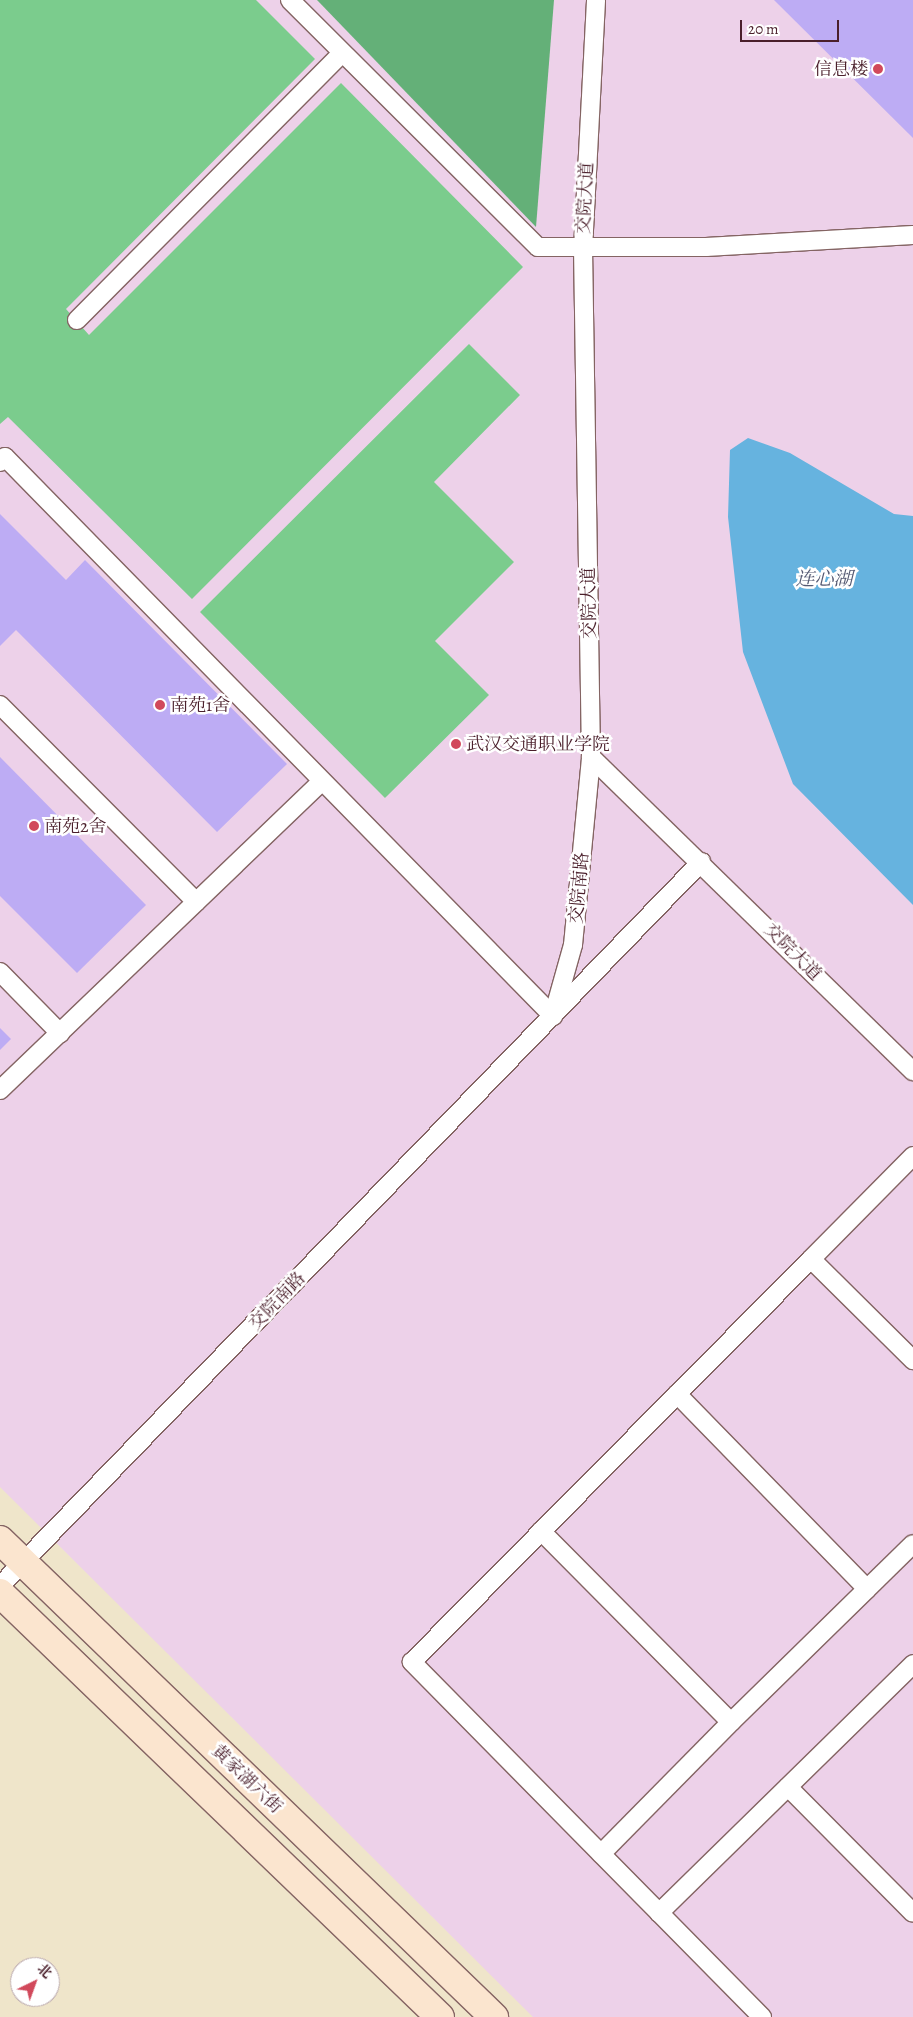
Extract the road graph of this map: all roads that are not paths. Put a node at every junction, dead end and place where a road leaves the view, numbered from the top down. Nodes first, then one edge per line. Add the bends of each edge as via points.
1 (290, 0) edge
2 (596, 0) edge
3 (341, 54) junction
4 (913, 235) edge
5 (583, 249) junction
6 (77, 320) dead end
7 (0, 462) edge
8 (0, 705) edge
9 (591, 757) junction
10 (322, 781) junction
11 (701, 862) junction
12 (196, 902) junction
13 (0, 972) edge
14 (553, 1016) junction
15 (60, 1033) junction
16 (913, 1071) edge
17 (0, 1090) edge
18 (913, 1156) edge
19 (811, 1259) junction
20 (913, 1360) edge
21 (677, 1394) junction
22 (541, 1531) junction
23 (0, 1540) edge
24 (913, 1544) edge
25 (24, 1563) junction
26 (0, 1586) edge
27 (867, 1589) junction
28 (0, 1593) edge
29 (913, 1664) edge
30 (731, 1722) junction
31 (788, 1787) junction
32 (601, 1854) junction
33 (660, 1913) junction
34 (913, 1913) edge
35 (440, 2017) edge
36 (494, 2017) edge
37 (762, 2017) edge

1 - 3 lane
2 - 5 lane, 交院大道
3 - 5 lane via 538,247
3 - 6 lane
4 - 5 lane
5 - 9 lane, 交院大道
7 - 10 lane via 5,457
8 - 12 lane
9 - 11 lane, 交院大道
9 - 14 lane, 交院南路 via 573,946
10 - 12 lane
10 - 14 lane
11 - 14 lane, 交院南路
11 - 16 lane, 交院大道
12 - 15 lane
13 - 15 lane
14 - 25 lane, 交院南路
15 - 17 lane
18 - 19 lane
19 - 20 lane
19 - 21 lane
21 - 22 lane
21 - 27 lane
22 - 30 lane
22 - 32 lane via 412,1662
23 - 25 street, 黄家湖六街
24 - 27 lane
25 - 26 lane, 交院南路
25 - 36 street, 黄家湖六街
27 - 30 lane
28 - 35 street
29 - 31 lane
30 - 32 lane
31 - 33 lane
31 - 34 lane
32 - 33 lane
33 - 37 lane

